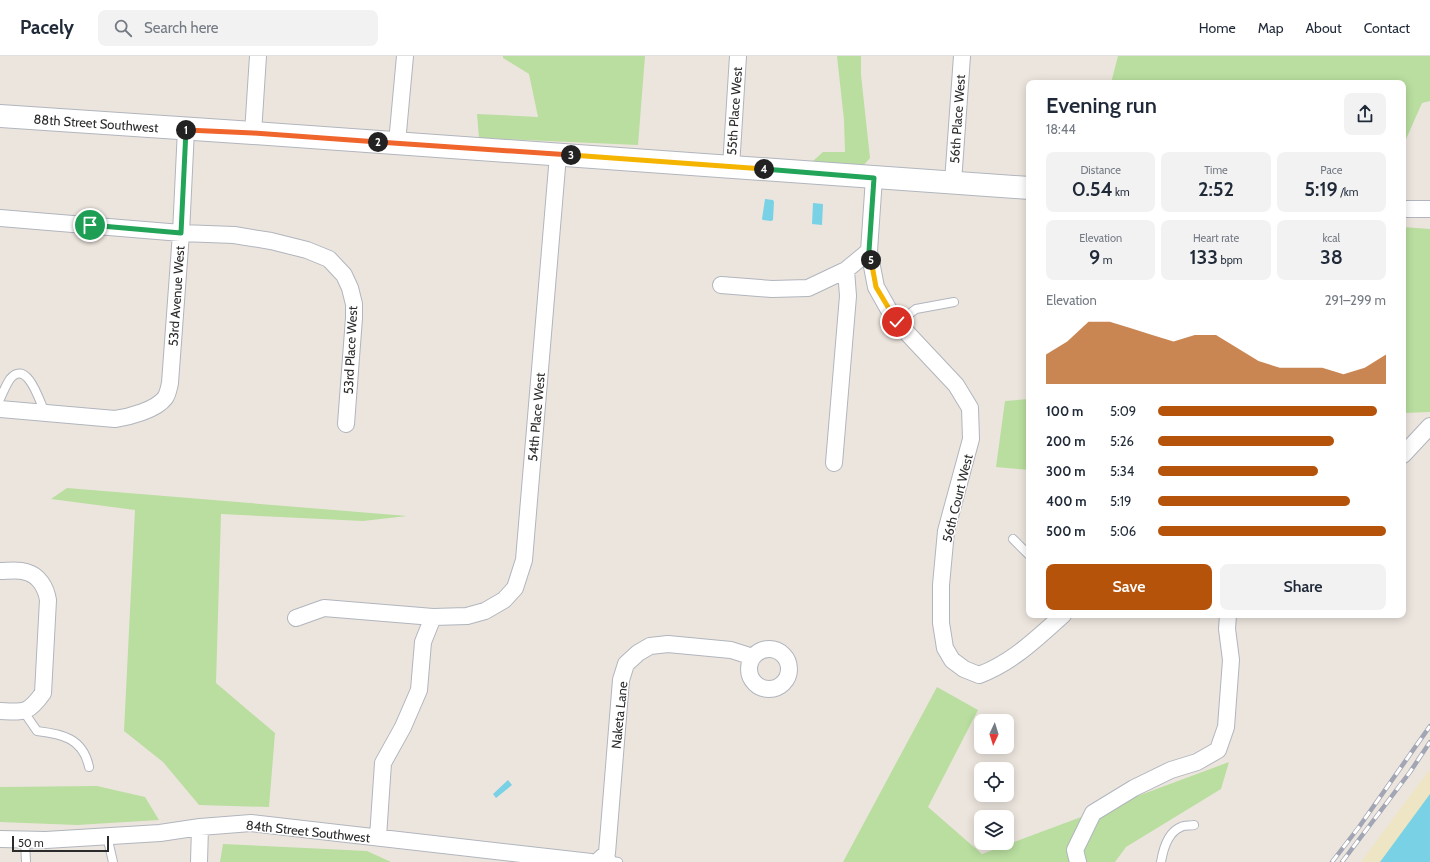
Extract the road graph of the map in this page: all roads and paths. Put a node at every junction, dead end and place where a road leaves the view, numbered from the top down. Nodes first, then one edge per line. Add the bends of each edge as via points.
1 (258, 56) edge
2 (405, 56) edge
3 (738, 56) edge
4 (962, 56) edge
5 (0, 116) edge
6 (186, 129) junction
7 (253, 133) junction
8 (397, 143) junction
9 (558, 154) junction
10 (731, 167) junction
11 (874, 178) junction
12 (953, 182) junction
13 (1026, 188) edge
14 (1406, 209) edge
15 (1430, 209) edge
16 (0, 218) edge
17 (181, 233) junction
18 (869, 251) junction
19 (846, 270) junction
20 (721, 285) dead end
21 (954, 302) dead end
22 (897, 322) junction
23 (0, 398) edge
24 (0, 409) edge
25 (45, 413) junction
26 (346, 424) dead end
27 (1430, 426) edge
28 (1406, 452) edge
29 (834, 463) dead end
30 (1013, 539) dead end
31 (1026, 552) edge
32 (0, 571) edge
33 (433, 617) junction
34 (296, 618) dead end
35 (1059, 618) edge
36 (1228, 618) edge
37 (753, 657) dead end
38 (0, 710) edge
39 (24, 712) junction
40 (89, 767) dead end
41 (1194, 825) dead end
42 (200, 827) junction
43 (107, 836) junction
44 (378, 838) junction
45 (0, 839) edge
46 (25, 840) junction
47 (607, 859) edge
48 (26, 862) edge
49 (113, 862) edge
50 (199, 862) edge
51 (591, 862) edge
52 (1078, 862) edge
53 (1161, 862) edge

1 - 7 street
2 - 8 street
3 - 10 street, 55th Place West
4 - 12 street, 56th Place West
5 - 6 street, 88th Street Southwest
6 - 7 street, 88th Street Southwest
6 - 17 street, 53rd Avenue West
7 - 8 street, 88th Street Southwest
8 - 9 street, 88th Street Southwest
9 - 10 street, 88th Street Southwest
9 - 33 street, 54th Place West via 524,560 515,588 504,600 485,611 467,616
10 - 11 street, 88th Street Southwest
11 - 12 street, 88th Street Southwest
11 - 18 street
12 - 13 street, 88th Street Southwest
14 - 15 street
16 - 17 street
17 - 25 street, 53rd Avenue West via 170,383 165,398 152,408 115,419
17 - 26 street, 53rd Place West via 234,235 306,250 329,259 344,275 354,304
18 - 19 street
18 - 22 street via 876,287
19 - 20 street via 808,288 772,289
19 - 29 street via 848,296
21 - 22 lane via 916,308
22 - 35 street, 56th Court West via 956,385 970,408 972,439 946,531 940,585 941,623 945,648 952,660 964,669 979,675 996,669 1020,652
23 - 25 lane via 11,378 17,374 24,374 30,379
24 - 25 street
27 - 28 street
30 - 31 lane
32 - 39 street via 26,572 37,578 46,589 48,600 43,693 34,705
33 - 34 street, 54th Place West via 324,608
33 - 44 street via 423,642 419,690 403,727 383,763
36 - 52 street via 1231,667 1226,727 1218,750 1197,762 1171,770 1134,788 1093,814 1075,850
37 - 47 street, Naketa Lane via 731,650 668,644 650,646 626,664 621,680
38 - 39 street
39 - 40 lane via 37,731 68,738 80,746
41 - 53 lane via 1181,827 1174,832 1164,846
42 - 43 street, 84th Street Southwest via 160,833
42 - 44 street, 84th Street Southwest via 251,823
42 - 50 street
43 - 46 street, 84th Street Southwest
43 - 49 lane
44 - 51 street, 84th Street Southwest
45 - 46 street, 84th Street Southwest
46 - 48 lane

